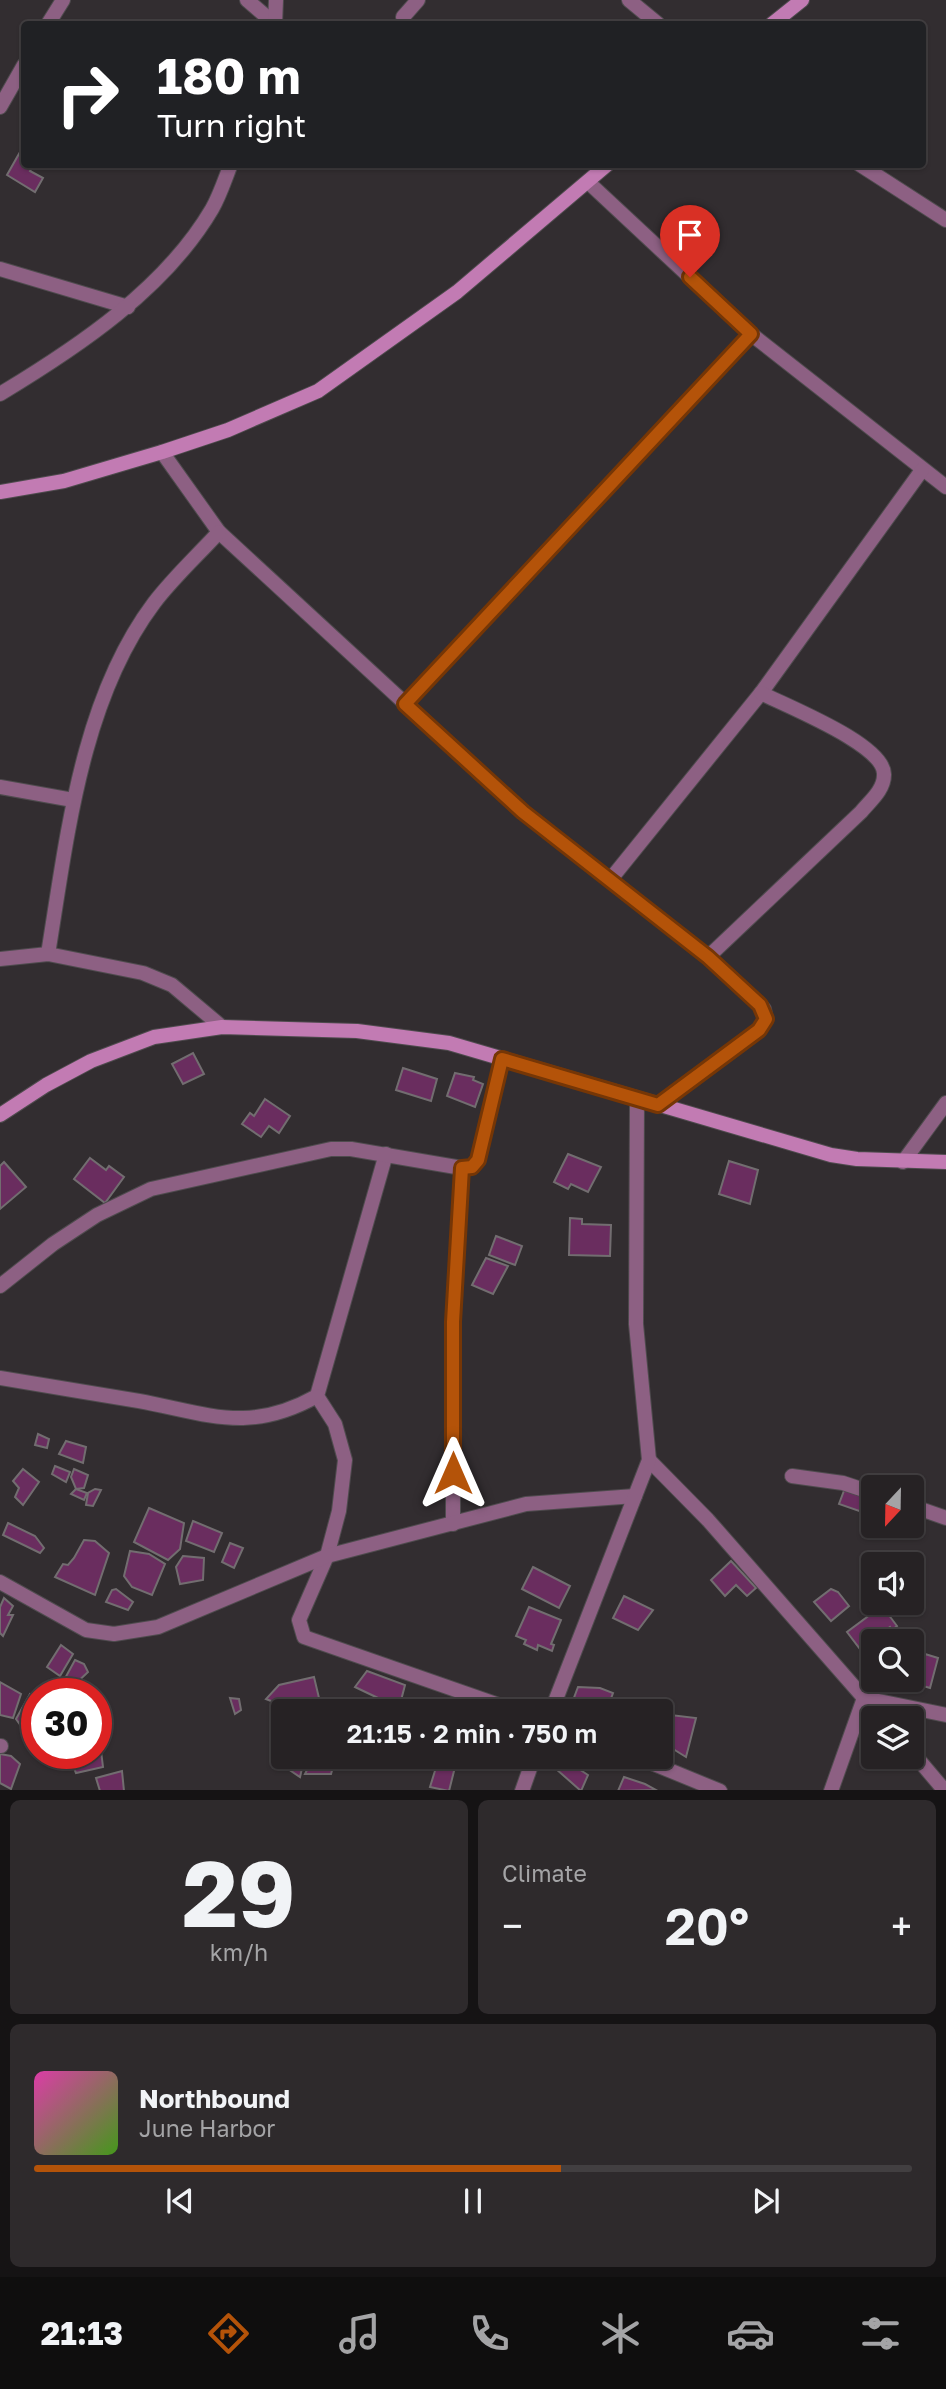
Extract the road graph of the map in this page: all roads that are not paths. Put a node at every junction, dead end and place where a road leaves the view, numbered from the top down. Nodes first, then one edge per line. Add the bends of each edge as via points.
1 (63, 0) edge
2 (247, 0) edge
3 (276, 0) edge
4 (418, 0) edge
5 (629, 0) edge
6 (802, 0) edge
7 (403, 17) dead end
8 (50, 21) edge
9 (272, 21) edge
10 (275, 21) edge
11 (654, 21) edge
12 (776, 21) edge
13 (21, 70) edge
14 (0, 107) edge
15 (229, 168) edge
16 (604, 168) edge
17 (865, 168) edge
18 (588, 182) junction
19 (946, 220) edge
20 (0, 269) edge
21 (128, 307) junction
22 (751, 334) junction
23 (0, 394) edge
24 (162, 452) junction
25 (922, 470) junction
26 (946, 487) edge
27 (0, 492) edge
28 (219, 532) junction
29 (761, 693) junction
30 (405, 704) junction
31 (0, 788) edge
32 (73, 800) junction
33 (610, 880) junction
34 (48, 954) junction
35 (708, 957) junction
36 (0, 959) edge
37 (222, 1027) junction
38 (502, 1059) junction
39 (637, 1100) junction
40 (946, 1103) edge
41 (658, 1105) junction
42 (0, 1115) edge
43 (386, 1154) junction
44 (903, 1162) junction
45 (946, 1162) edge
46 (462, 1168) junction
47 (0, 1286) edge
48 (0, 1378) edge
49 (317, 1396) junction
50 (649, 1460) junction
51 (792, 1476) dead end
52 (861, 1489) edge
53 (635, 1496) junction
54 (924, 1510) edge
55 (946, 1518) edge
56 (453, 1524) junction
57 (327, 1556) junction
58 (0, 1582) edge
59 (864, 1698) junction
60 (482, 1699) edge
61 (556, 1699) edge
62 (871, 1706) edge
63 (946, 1715) edge
64 (924, 1766) edge
65 (530, 1769) edge
66 (667, 1769) edge
67 (522, 1790) edge
68 (720, 1790) edge
69 (831, 1790) edge
70 (945, 1790) edge

1 - 8 street
2 - 9 street
3 - 10 street
4 - 7 street
5 - 11 street
6 - 12 street
13 - 14 street
15 - 21 street via 212,209 173,260
16 - 18 street
17 - 19 street
18 - 22 street
18 - 24 street via 457,292 318,391 228,430
20 - 21 street
21 - 23 street
22 - 25 street
22 - 30 street
24 - 27 street via 64,481
24 - 28 street
25 - 26 street
25 - 29 street
28 - 30 street
28 - 32 street via 155,602 125,650 109,682
29 - 33 street
29 - 35 street via 865,746 883,764 884,776 880,789 861,812
30 - 33 street via 523,812
31 - 32 street
32 - 34 street
33 - 35 street
34 - 36 street
34 - 37 street via 143,973 172,985
35 - 41 street via 760,1005 766,1019 759,1030
37 - 38 street via 391,1033 450,1043
37 - 42 street via 154,1037 124,1048 46,1085
38 - 39 street
38 - 46 street via 478,1160 472,1167
39 - 41 street
39 - 50 street via 636,1324
40 - 44 street
41 - 44 street via 831,1155
43 - 46 street
43 - 47 street via 331,1149 151,1189 97,1215
43 - 49 street
44 - 45 street
46 - 56 street via 453,1322
48 - 49 street via 212,1418 238,1419 290,1410
49 - 57 street via 335,1424 345,1460 339,1511
50 - 53 street
50 - 59 street via 708,1520
51 - 52 street
53 - 56 street via 540,1502
53 - 61 street
54 - 55 street
56 - 57 street
57 - 58 street via 158,1627 114,1634 86,1630
57 - 60 street via 299,1620 304,1637
59 - 62 street
59 - 63 street
59 - 69 street
64 - 70 street
65 - 67 street
66 - 68 street

